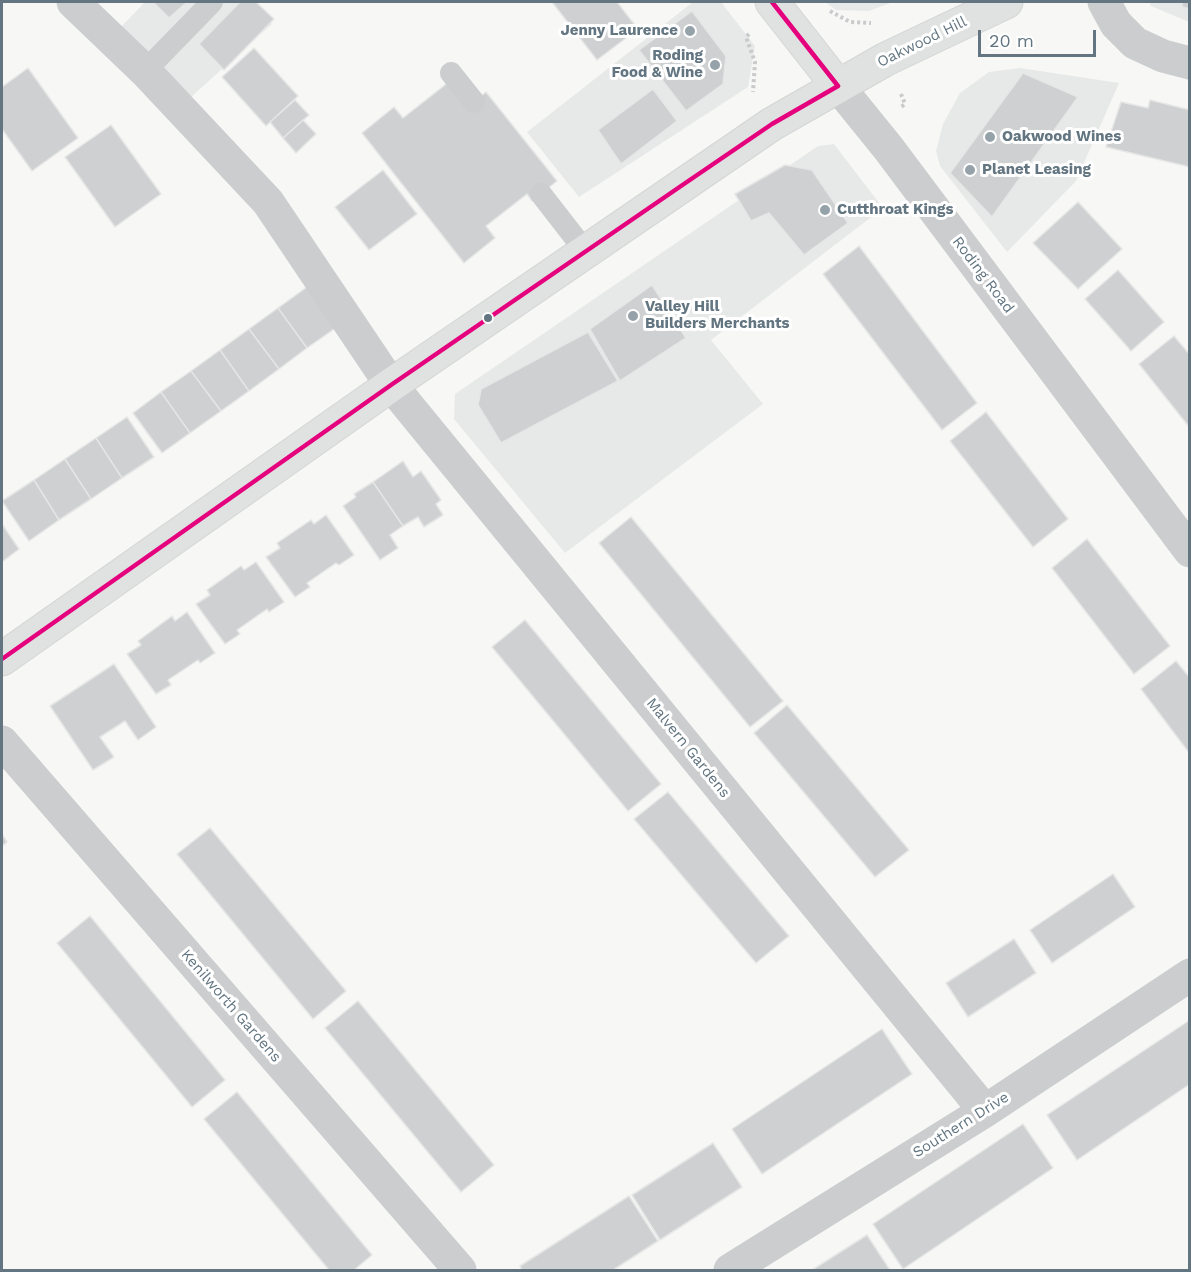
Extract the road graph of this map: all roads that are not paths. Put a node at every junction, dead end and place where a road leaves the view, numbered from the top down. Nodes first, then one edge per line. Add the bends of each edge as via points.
1 (73, 2) edge
2 (212, 2) edge
3 (772, 2) edge
4 (1006, 2) edge
5 (1104, 2) edge
6 (1190, 63) edge
7 (145, 71) junction
8 (451, 73) dead end
9 (838, 86) junction
10 (474, 102) dead end
11 (541, 194) dead end
12 (586, 252) junction
13 (391, 385) junction
14 (1190, 551) edge
15 (2, 659) edge
16 (2, 742) edge
17 (1190, 975) edge
18 (985, 1111) junction
19 (460, 1270) edge
20 (730, 1270) edge

1 - 7 street, Malvern Gardens
2 - 7 lane
3 - 9 street, Roding Road
4 - 9 street, Oakwood Hill
5 - 6 street via 1116,24 1134,43
7 - 13 street, Malvern Gardens via 268,202
8 - 10 lane
9 - 12 street, Oakwood Hill via 772,124
9 - 14 street, Roding Road
11 - 12 lane
12 - 13 street, Oakwood Hill
13 - 15 street, Oakwood Hill
13 - 18 street, Malvern Gardens
16 - 19 street, Kenilworth Gardens
17 - 18 street, Southern Drive
18 - 20 street, Southern Drive

